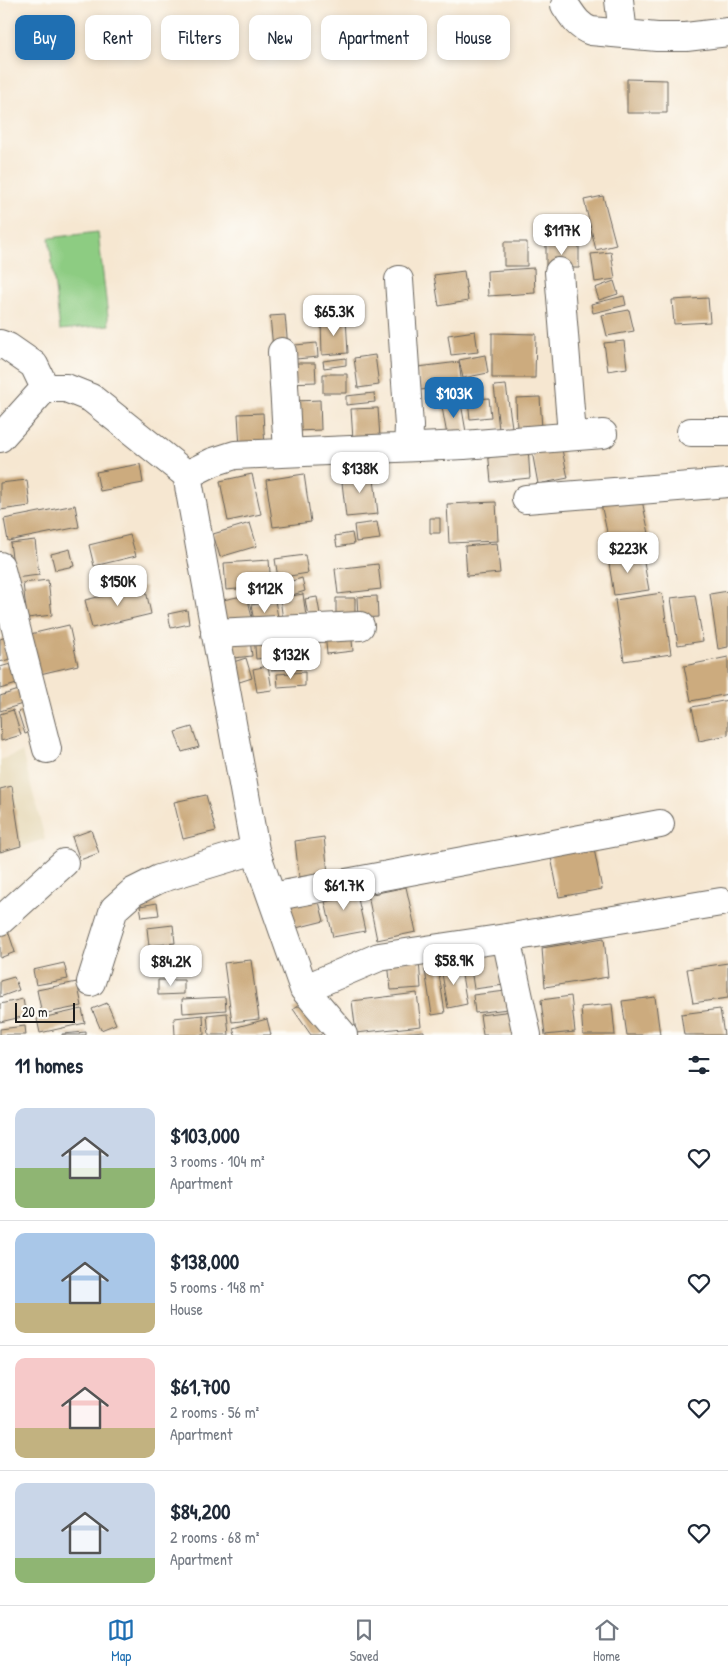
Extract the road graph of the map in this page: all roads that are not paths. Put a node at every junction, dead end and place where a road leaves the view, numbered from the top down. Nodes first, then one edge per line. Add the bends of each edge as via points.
1 (619, 0) edge
2 (565, 6) dead end
3 (728, 32) edge
4 (623, 34) junction
5 (559, 272) dead end
6 (399, 280) dead end
7 (0, 344) edge
8 (282, 352) dead end
9 (45, 388) junction
10 (691, 432) dead end
11 (728, 432) edge
12 (604, 434) dead end
13 (572, 435) junction
14 (0, 438) edge
15 (408, 447) junction
16 (288, 452) junction
17 (187, 476) junction
18 (728, 483) edge
19 (526, 499) dead end
20 (0, 566) edge
21 (360, 626) dead end
22 (215, 633) junction
23 (47, 749) dead end
24 (660, 824) dead end
25 (255, 850) junction
26 (64, 862) dead end
27 (272, 897) junction
28 (721, 902) dead end
29 (0, 921) edge
30 (506, 938) junction
31 (91, 982) dead end
32 (304, 989) junction
33 (343, 1035) edge
34 (527, 1035) edge

1 - 4 street
2 - 4 street via 583,28
3 - 4 street via 686,37
5 - 13 street
6 - 15 street
7 - 9 street via 34,365
8 - 16 street
9 - 14 street
9 - 17 street via 66,388 92,398
10 - 11 street
12 - 13 street
13 - 15 street
15 - 16 street
16 - 17 street via 235,455
17 - 22 street
18 - 19 street
20 - 23 street
21 - 22 street
22 - 25 street
24 - 27 street
25 - 27 street
25 - 31 street via 159,879 133,892 114,909
26 - 29 street
27 - 32 street
28 - 30 street
30 - 32 street via 379,957
30 - 34 street
32 - 33 street

